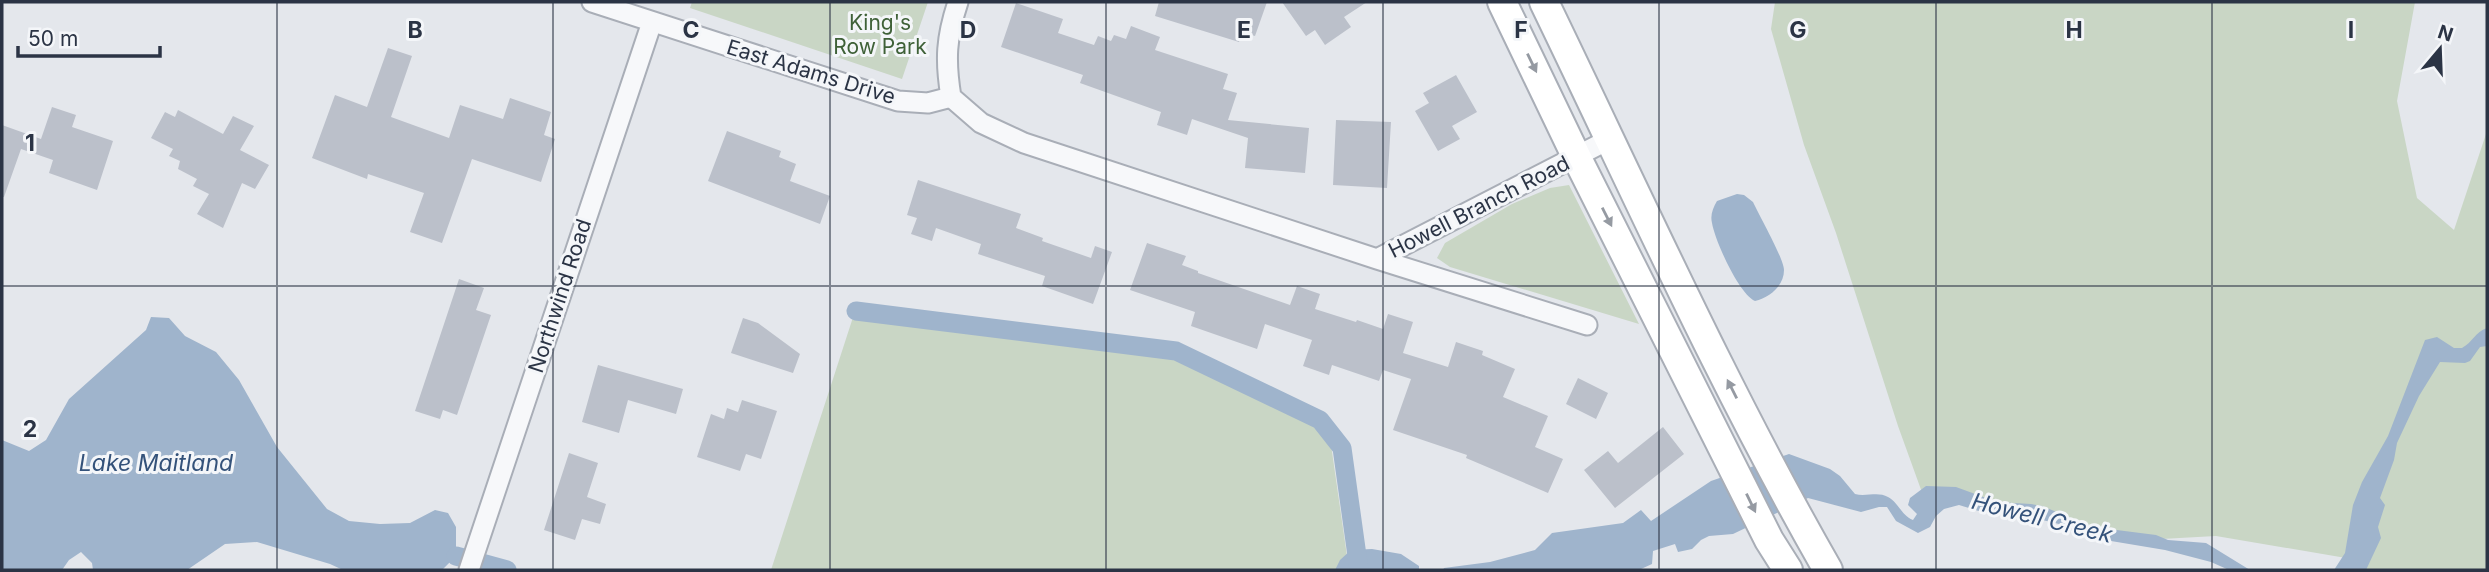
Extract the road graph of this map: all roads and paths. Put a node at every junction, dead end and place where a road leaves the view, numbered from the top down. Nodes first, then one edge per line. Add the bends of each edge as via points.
1 (592, 2) edge
2 (958, 2) edge
3 (1502, 2) edge
4 (1544, 2) edge
5 (652, 22) junction
6 (951, 97) junction
7 (1610, 139) junction
8 (1576, 156) junction
9 (1377, 259) junction
10 (1587, 325) dead end
11 (469, 570) edge
12 (1788, 570) edge
13 (1828, 570) edge

1 - 5 street, East Adams Drive
2 - 6 street via 946,54
3 -> 8 main road
4 - 7 main road
5 - 6 street, East Adams Drive via 898,101 928,103
5 - 11 street, Northwind Road
6 - 9 street, Howell Branch Road via 981,123 1024,143
7 - 8 street
13 -> 7 main road via 1679,284
8 - 9 street, Howell Branch Road
8 -> 12 main road, Howell Branch Road
9 - 10 street

